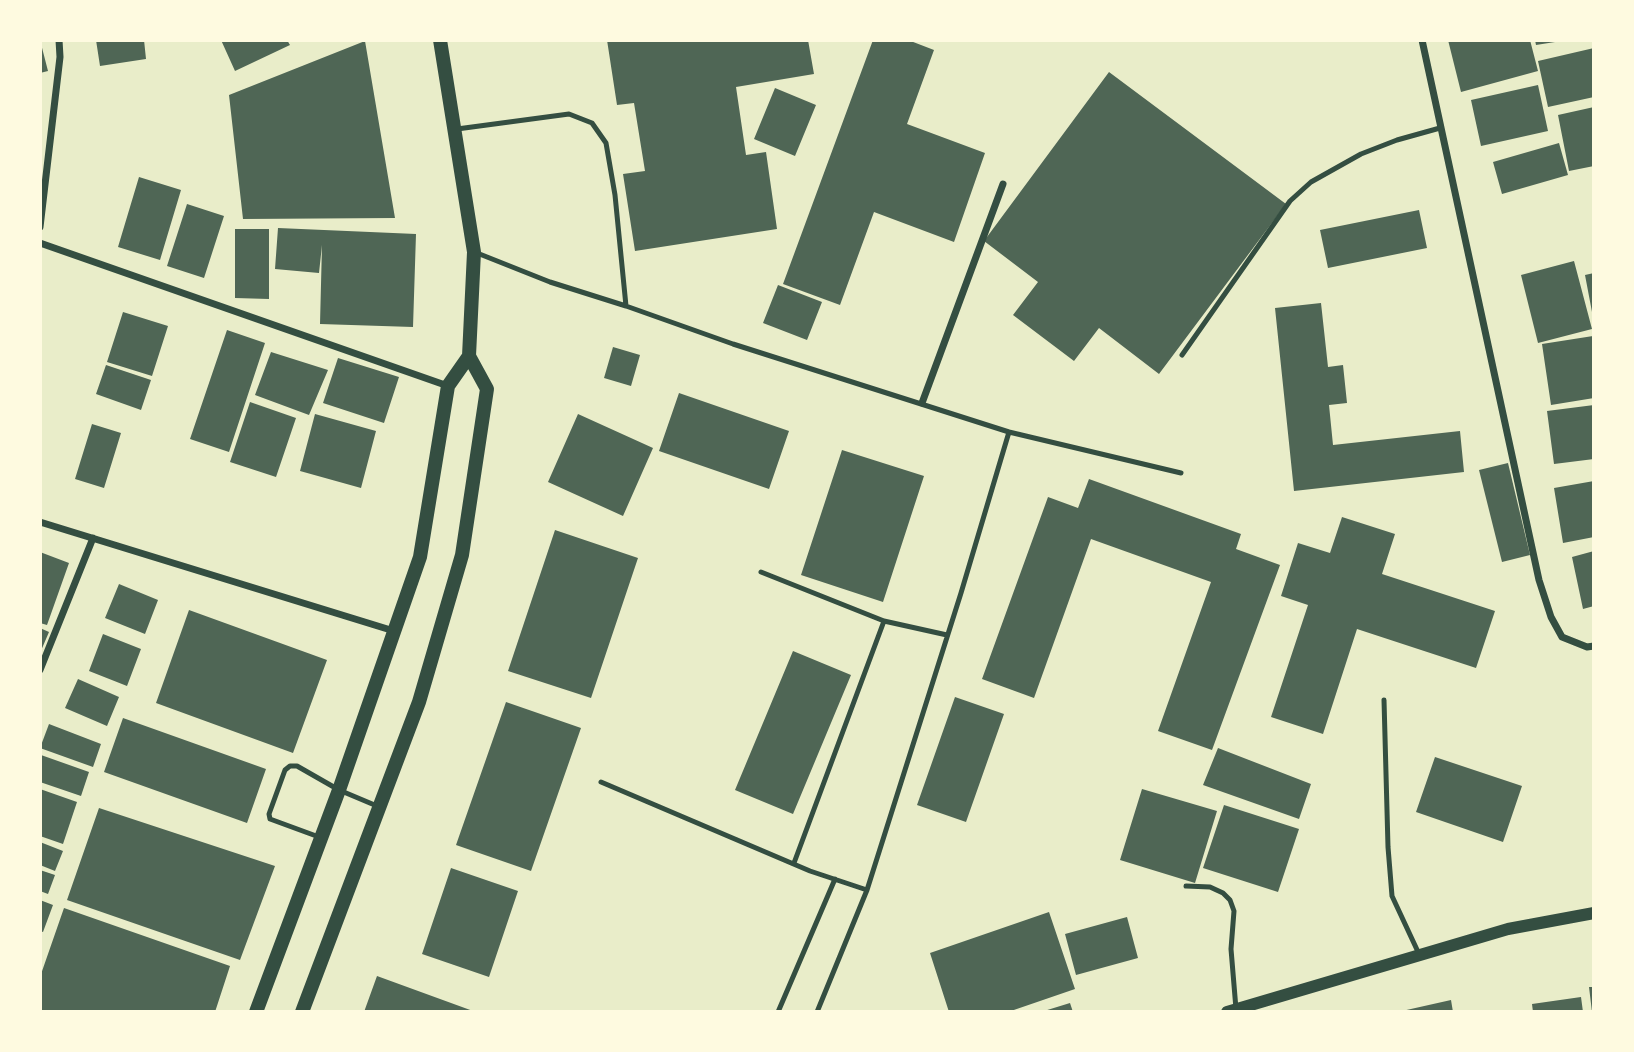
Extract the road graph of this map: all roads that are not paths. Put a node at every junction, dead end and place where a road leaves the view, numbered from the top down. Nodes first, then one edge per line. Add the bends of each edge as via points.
1 (59, 40) edge
2 (440, 40) edge
3 (1422, 40) edge
4 (1440, 128) junction
5 (454, 129) junction
6 (1003, 184) dead end
7 (40, 227) edge
8 (40, 243) edge
9 (474, 252) junction
10 (626, 306) junction
11 (1182, 355) dead end
12 (469, 356) junction
13 (448, 386) junction
14 (922, 403) junction
15 (1009, 432) junction
16 (1181, 472) dead end
17 (40, 522) edge
18 (93, 538) junction
19 (761, 572) dead end
20 (884, 621) junction
21 (395, 631) junction
22 (947, 635) junction
23 (1590, 646) edge
24 (40, 670) edge
25 (1384, 700) dead end
26 (601, 782) dead end
27 (339, 790) junction
28 (379, 808) junction
29 (320, 838) junction
30 (794, 863) junction
31 (835, 879) junction
32 (1186, 886) dead end
33 (867, 890) junction
34 (1594, 913) edge
35 (1419, 954) junction
36 (1231, 1010) edge
37 (256, 1012) edge
38 (302, 1012) edge
39 (778, 1012) edge
40 (817, 1012) edge

1 - 7 street
2 - 5 main road
3 - 4 street
4 - 11 lane via 1361,154 1311,181 1290,201
4 - 23 street via 1539,580 1562,637
5 - 9 main road
5 - 10 lane via 569,114 592,123 606,144
6 - 14 street
8 - 13 street
9 - 10 lane
9 - 12 main road
10 - 14 lane
12 - 13 main road
12 - 28 main road via 487,390 462,555 419,702
13 - 21 main road via 420,557
14 - 15 lane
15 - 16 lane
15 - 22 lane
17 - 18 street
18 - 21 street
18 - 24 street
19 - 20 lane
20 - 22 lane
20 - 30 lane
21 - 27 main road
22 - 33 lane
25 - 35 lane via 1392,896
26 - 30 lane
27 - 28 lane
27 - 29 main road
27 - 29 lane via 296,766 285,770 270,819
28 - 38 main road
29 - 37 main road
30 - 31 lane
31 - 33 lane
31 - 39 lane
32 - 36 lane via 1223,893 1234,911
33 - 40 lane
34 - 35 street via 1508,929
35 - 36 street

